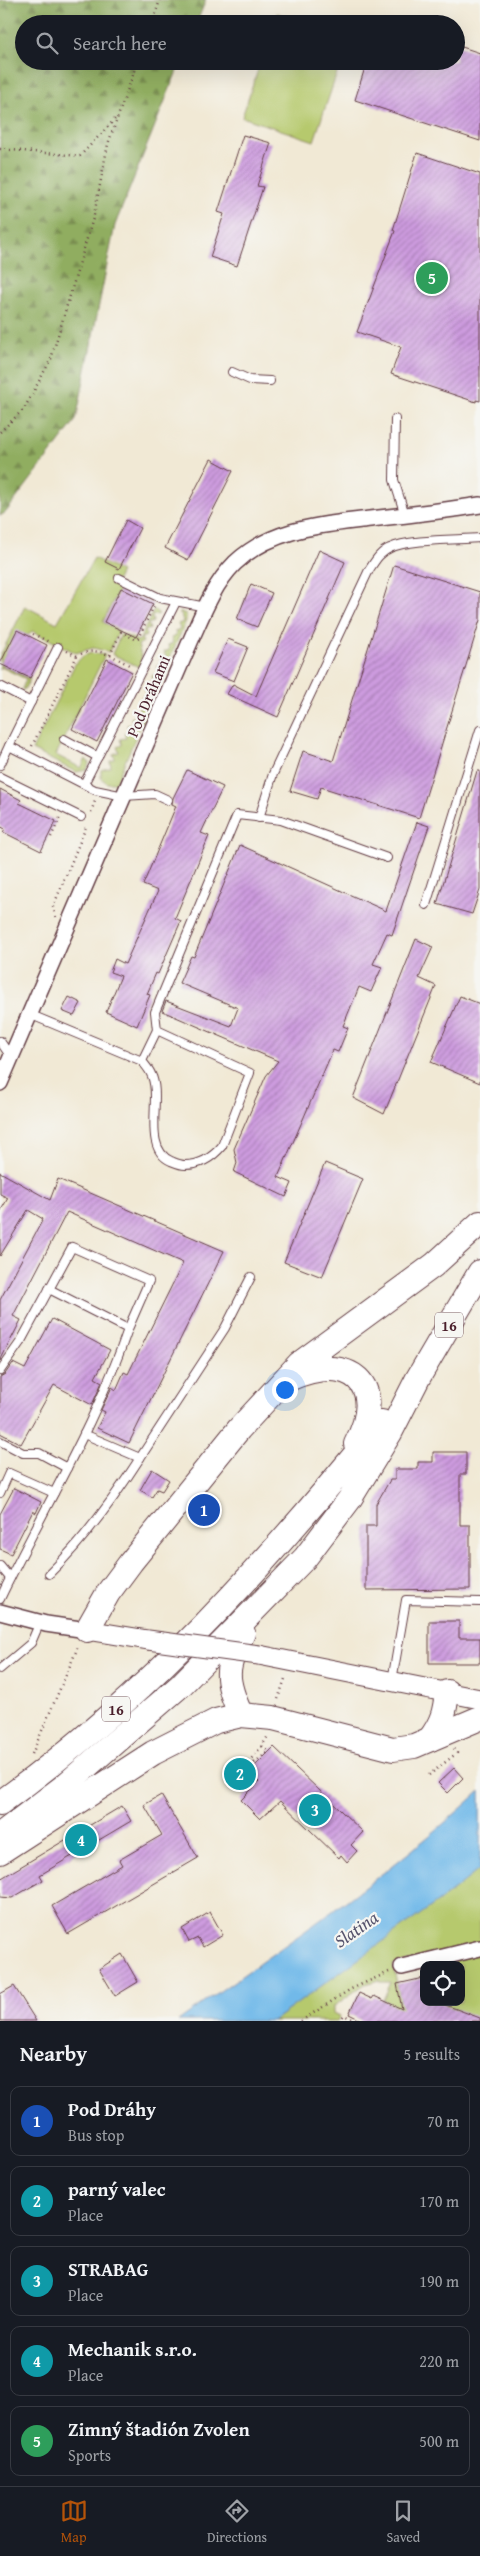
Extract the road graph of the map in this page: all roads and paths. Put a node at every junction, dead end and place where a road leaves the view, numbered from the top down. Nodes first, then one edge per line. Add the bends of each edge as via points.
1 (160, 0) edge
2 (155, 15) edge
3 (135, 70) edge
4 (118, 116) junction
5 (0, 149) edge
6 (232, 372) dead end
7 (270, 381) dead end
8 (395, 419) dead end
9 (0, 432) edge
10 (480, 505) edge
11 (405, 515) junction
12 (480, 538) edge
13 (119, 578) dead end
14 (158, 598) junction
15 (176, 602) junction
16 (206, 607) junction
17 (58, 647) dead end
18 (110, 655) junction
19 (141, 671) junction
20 (0, 686) edge
21 (31, 702) junction
22 (480, 730) edge
23 (64, 740) dead end
24 (9, 746) junction
25 (27, 755) junction
26 (98, 757) junction
27 (0, 765) edge
28 (0, 777) edge
29 (84, 784) junction
30 (124, 796) junction
31 (93, 798) dead end
32 (168, 800) dead end
33 (81, 817) dead end
34 (259, 818) junction
35 (387, 858) dead end
36 (426, 905) dead end
37 (63, 934) junction
38 (29, 1014) junction
39 (156, 1030) junction
40 (0, 1041) edge
41 (11, 1057) junction
42 (142, 1061) junction
43 (0, 1082) edge
44 (480, 1224) edge
45 (480, 1272) edge
46 (251, 1277) dead end
47 (50, 1289) junction
48 (128, 1329) junction
49 (0, 1372) edge
50 (418, 1378) junction
51 (285, 1381) junction
52 (84, 1434) junction
53 (0, 1441) edge
54 (140, 1458) junction
55 (67, 1468) junction
56 (339, 1475) junction
57 (0, 1493) edge
58 (54, 1493) junction
59 (0, 1566) edge
60 (49, 1574) dead end
61 (10, 1578) junction
62 (0, 1599) edge
63 (480, 1602) edge
64 (0, 1612) edge
65 (254, 1613) junction
66 (40, 1622) junction
67 (87, 1630) junction
68 (0, 1669) edge
69 (286, 1675) dead end
70 (392, 1681) junction
71 (447, 1692) junction
72 (480, 1699) edge
73 (278, 1700) dead end
74 (241, 1715) junction
75 (480, 1718) edge
76 (430, 1740) junction
77 (262, 1746) dead end
78 (265, 1750) dead end
79 (457, 1753) dead end
80 (31, 1756) dead end
81 (429, 1775) dead end
82 (0, 1803) edge
83 (0, 1834) edge
84 (0, 1852) edge
85 (480, 1948) edge
86 (402, 1966) joint
87 (301, 2021) edge
88 (340, 2021) edge
89 (356, 2021) edge

1 - 2 path
3 - 4 path
4 - 5 path via 80,156
4 - 9 path via 108,144 94,215 51,358 24,409
6 - 7 lane via 250,380
8 - 11 lane via 394,480
10 - 11 street, Pod Dráhami
11 - 16 street, Pod Dráhami via 318,526 268,540 234,564 223,576
12 - 34 lane via 414,543 391,547 380,554 369,570 277,765
13 - 14 lane
14 - 15 lane
14 - 18 path via 137,640 121,632
15 - 16 lane
15 - 19 lane
16 - 30 street, Pod Dráhami
17 - 21 lane
18 - 19 path
18 - 25 path via 91,650 77,656
19 - 26 lane
20 - 21 lane
21 - 24 lane
22 - 36 lane
23 - 26 lane
24 - 25 lane
24 - 27 lane
25 - 29 lane
26 - 29 lane
28 - 33 lane
29 - 30 lane via 95,790
30 - 32 lane via 155,794
30 - 37 street, Pod Dráhami
31 - 37 path via 96,802 53,907
34 - 35 lane via 281,820
34 - 39 lane via 237,815 155,1012
37 - 38 street, Pod Dráhami
38 - 41 street, Pod Dráhami
38 - 42 lane
39 - 42 lane
39 - 42 lane via 250,1073 222,1146 213,1156 197,1165 182,1165 166,1158 159,1150 155,1137 152,1075
40 - 41 lane
41 - 43 street, Pod Dráhami
44 - 51 main road via 434,1265 299,1364
45 - 50 main road, 16
46 - 54 lane via 225,1328
47 - 48 lane
47 - 48 lane via 72,1247 149,1281
47 - 49 lane
48 - 52 lane via 114,1369
50 - 56 main road, 16
50 - 65 main road, 16 via 390,1433 344,1507 305,1558
51 - 56 main road via 310,1370 333,1368 352,1374 365,1389 367,1422
51 - 67 main road via 239,1429 131,1562
52 - 54 lane
52 - 55 lane
53 - 55 lane via 23,1453 39,1453
54 - 60 lane via 106,1511
55 - 58 lane
56 - 82 main road, 16 via 286,1539 192,1639 99,1724
57 - 58 lane via 9,1473
58 - 61 lane
59 - 61 lane
61 - 62 lane
63 - 70 lane via 406,1600
64 - 66 street
65 - 74 main road via 230,1658 227,1672 230,1690
65 - 83 main road, 16 via 149,1714
66 - 67 street
66 - 68 lane via 31,1643
67 - 70 street, bridge via 259,1655
67 - 80 path
69 - 73 path
70 - 71 street
71 - 72 street
71 - 76 main road via 445,1714
74 - 76 main road via 292,1722 392,1749
74 - 84 main road via 198,1728 153,1753
75 - 76 main road
77 - 78 path via 246,1765 249,1767 268,1752
79 - 81 path
85 - 86 street
86 - 87 path via 351,1989
88 - 89 path via 344,2015

